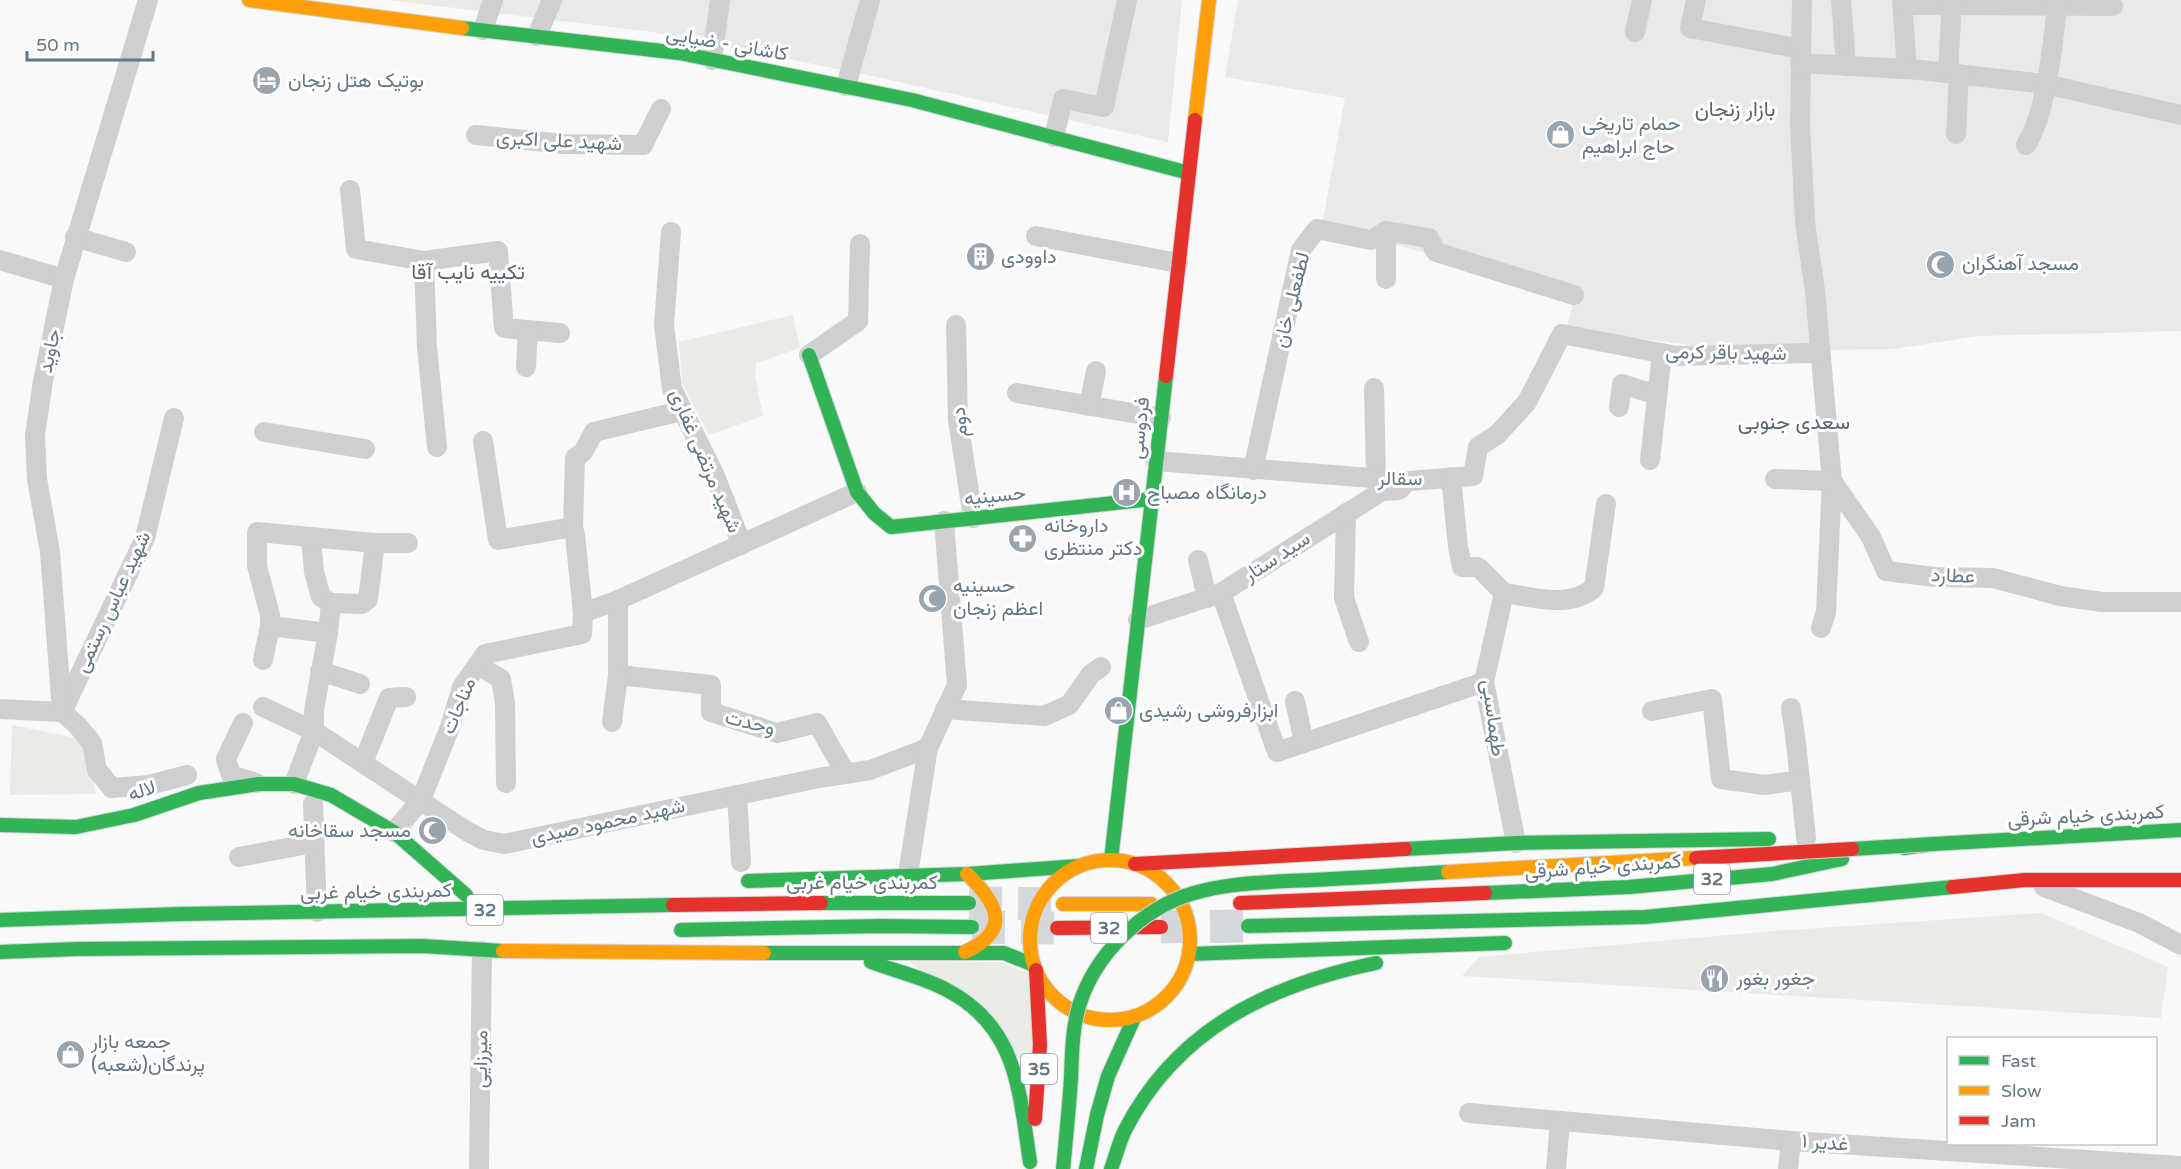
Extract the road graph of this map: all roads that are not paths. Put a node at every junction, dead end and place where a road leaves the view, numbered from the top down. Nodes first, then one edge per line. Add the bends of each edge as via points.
1 (148, 0) edge
2 (249, 0) edge
3 (493, 0) edge
4 (552, 0) edge
5 (720, 0) edge
6 (870, 0) edge
7 (1127, 0) edge
8 (1209, 0) edge
9 (1642, 0) edge
10 (1696, 0) edge
11 (1802, 0) edge
12 (1841, 0) edge
13 (1952, 0) edge
14 (2058, 0) edge
15 (1903, 2) edge
16 (328, 6) edge
17 (2113, 6) dead end
18 (483, 30) junction
19 (1635, 32) dead end
20 (537, 36) junction
21 (1800, 56) junction
22 (712, 60) junction
23 (1846, 66) junction
24 (1907, 69) junction
25 (1954, 74) junction
26 (2045, 84) junction
27 (846, 86) junction
28 (662, 110) dead end
29 (2181, 115) edge
30 (1956, 134) dead end
31 (476, 135) dead end
32 (1054, 137) junction
33 (2026, 145) dead end
34 (1189, 173) junction
35 (350, 190) dead end
36 (1386, 231) junction
37 (671, 232) dead end
38 (1036, 236) dead end
39 (75, 237) junction
40 (860, 244) dead end
41 (126, 252) dead end
42 (0, 260) edge
43 (424, 261) junction
44 (1178, 263) junction
45 (64, 279) junction
46 (1386, 279) dead end
47 (1574, 296) dead end
48 (956, 325) dead end
49 (528, 330) junction
50 (560, 333) dead end
51 (1562, 334) joint
52 (1662, 353) junction
53 (1819, 353) junction
54 (809, 355) joint
55 (526, 367) dead end
56 (1096, 371) dead end
57 (1374, 388) dead end
58 (1017, 393) dead end
59 (1657, 395) junction
60 (1089, 406) junction
61 (1619, 407) dead end
62 (681, 411) junction
63 (174, 418) dead end
64 (1161, 418) junction
65 (264, 432) dead end
66 (483, 441) dead end
67 (436, 447) dead end
68 (364, 449) dead end
69 (1650, 460) dead end
70 (1156, 461) junction
71 (1253, 470) junction
72 (1451, 477) junction
73 (1775, 478) dead end
74 (1376, 479) junction
75 (1409, 481) junction
76 (1832, 481) junction
77 (857, 492) junction
78 (1152, 499) junction
79 (1606, 504) dead end
80 (1346, 513) junction
81 (973, 518) junction
82 (944, 521) junction
83 (573, 527) junction
84 (311, 538) junction
85 (375, 543) junction
86 (408, 543) dead end
87 (742, 545) junction
88 (1198, 560) dead end
89 (1504, 593) junction
90 (1214, 596) junction
91 (618, 600) junction
92 (2181, 602) edge
93 (331, 603) junction
94 (583, 613) junction
95 (1138, 620) junction
96 (270, 626) junction
97 (1821, 628) dead end
98 (328, 633) junction
99 (1359, 642) dead end
100 (263, 660) dead end
101 (478, 665) junction
102 (1101, 667) dead end
103 (320, 671) junction
104 (618, 675) junction
105 (1484, 682) junction
106 (360, 684) dead end
107 (406, 697) dead end
108 (1295, 701) dead end
109 (263, 707) dead end
110 (1791, 708) dead end
111 (0, 709) edge
112 (945, 709) junction
113 (1652, 711) dead end
114 (62, 712) junction
115 (612, 722) dead end
116 (243, 723) dead end
117 (314, 730) junction
118 (1304, 743) junction
119 (928, 748) junction
120 (363, 763) junction
121 (846, 774) junction
122 (187, 775) dead end
123 (1800, 780) junction
124 (506, 783) dead end
125 (258, 784) junction
126 (294, 784) junction
127 (737, 795) junction
128 (421, 800) junction
129 (313, 804) dead end
130 (0, 825) edge
131 (2181, 830) edge
132 (394, 832) junction
133 (1794, 838) junction
134 (314, 843) junction
135 (1515, 843) junction
136 (1933, 844) junction
137 (239, 857) dead end
138 (1265, 857) junction
139 (1111, 860) junction
140 (741, 862) dead end
141 (1135, 864) junction
142 (1078, 866) junction
143 (2147, 866) dead end
144 (908, 874) junction
145 (967, 874) junction
146 (2025, 880) junction
147 (2181, 880) edge
148 (730, 882) dead end
149 (483, 894) dead end
150 (466, 895) junction
151 (1827, 898) junction
152 (969, 903) tunnel mouth
153 (1063, 904) tunnel mouth
154 (1159, 904) dead end
155 (326, 912) junction
156 (0, 920) edge
157 (1248, 926) tunnel mouth
158 (972, 927) tunnel mouth
159 (1161, 927) tunnel mouth
160 (1057, 928) tunnel mouth
161 (1674, 928) dead end
162 (672, 930) dead end
163 (508, 937) dead end
164 (1235, 940) dead end
165 (1514, 942) dead end
166 (1491, 943) junction
167 (2181, 945) edge
168 (422, 946) junction
169 (482, 951) junction
170 (0, 952) edge
171 (1252, 952) junction
172 (840, 953) junction
173 (958, 954) junction
174 (1190, 954) junction
175 (1035, 967) junction
176 (1135, 1016) junction
177 (1469, 1113) dead end
178 (1560, 1121) junction
179 (1791, 1141) junction
180 (2043, 1163) edge
181 (1030, 1165) edge
182 (2181, 1166) edge
183 (479, 1167) dead end
184 (1064, 1169) edge
185 (1086, 1169) edge
186 (1111, 1169) edge
187 (1556, 1169) edge
188 (1788, 1169) edge

1 - 39 street, جاوید
2 - 16 main road, کاشانی - ضیایی
3 - 18 street
4 - 20 street
5 - 22 street
6 - 27 street
7 - 32 street via 1104,106 1062,99
8 - 34 main road, فردوسی
9 - 19 street
10 - 21 street via 1690,28
11 - 21 street
12 - 23 street
13 - 25 street
14 - 26 street
15 - 17 street
15 - 24 street
16 - 18 main road, کاشانی - ضیایی
18 - 20 main road, کاشانی - ضیایی
20 - 22 main road, کاشانی - ضیایی
21 - 23 street
21 - 53 street via 1805,222
22 - 27 main road, کاشانی - ضیایی
23 - 24 street
24 - 25 street
25 - 26 street
25 - 30 street
26 - 29 street
26 - 33 street via 2035,131
27 - 32 main road, کاشانی - ضیایی
28 - 31 street, شهید علی اکبری via 643,145 564,144
32 - 34 main road, کاشانی - ضیایی
34 - 44 main road, فردوسی
35 - 43 street via 356,249
36 - 46 street
36 - 47 street, لطفعلی خان via 1429,237 1436,252
36 - 71 street, لطفعلی خان via 1371,240 1317,229 1301,250
37 - 62 street, شهید مرتضی غفاری via 664,325 672,388
38 - 44 street
39 - 41 street
39 - 45 street, جاوید
40 - 54 street via 858,321
42 - 45 street
43 - 49 street via 498,251 504,328
43 - 67 street
44 - 64 main road, فردوسی
45 - 114 street, جاوید via 35,435 50,552
48 - 81 street, دوم via 958,420
49 - 50 street
49 - 55 street
51 - 52 street, شهید باقر کرمی
51 - 72 street, سقالر via 1527,402 1498,434 1478,447 1473,476
52 - 53 street, شهید باقر کرمی
52 - 59 street
53 - 76 street
54 - 77 main road
56 - 60 street
57 - 74 street
58 - 60 street
59 - 61 street via 1622,384
59 - 69 street
60 - 64 street
62 - 83 street via 594,432 575,458
62 - 87 street, شهید مرتضی غفاری via 715,476
63 - 114 street, شهید عباس رستمی via 145,538
64 - 70 main road, فردوسی
65 - 68 street
66 - 83 street via 498,540
70 - 71 street, سقالر
70 - 78 main road, فردوسی
71 - 74 street, سقالر
72 - 75 street, سقالر
72 - 89 street via 1462,567 1478,567
73 - 76 street
74 - 75 street, سقالر
75 - 80 street, سید ستار via 1399,490 1382,491
76 - 92 street, عطارد via 1871,537 1886,571 1993,578 2060,596 2102,602
76 - 97 street via 1826,612
77 - 82 main road, حسینیه via 891,527
77 - 87 street
78 - 81 main road, حسینیه
78 - 95 main road, فردوسی
79 - 89 street via 1594,588 1585,596 1566,601
80 - 90 street, سید ستار
80 - 99 street via 1344,598
81 - 82 main road, حسینیه
82 - 112 street via 957,685
83 - 94 street
84 - 85 street
84 - 93 street via 321,597
84 - 96 street via 257,532 257,566
85 - 86 street
85 - 93 street via 368,599 362,604
87 - 91 street
88 - 90 street
89 - 105 street, طهماسبی
90 - 95 street, سید ستار
90 - 118 street via 1277,752
91 - 94 street
91 - 104 street
93 - 98 street
94 - 101 street, مناجات via 582,634 485,654
95 - 139 main road, فردوسی
96 - 98 street
96 - 100 street
98 - 103 street
101 - 124 street via 501,679
101 - 128 street, مناجات via 462,687
102 - 112 street via 1091,674 1069,705 1044,716
103 - 106 street
103 - 117 street
104 - 115 street
104 - 121 street, وحدت via 711,685 711,712 777,734 817,723
105 - 118 street
105 - 135 street, طهماسبی
107 - 120 street via 389,698
108 - 118 street
109 - 117 street, شهید محمود صیدی
110 - 123 street
111 - 114 street
112 - 119 street
113 - 123 street via 1712,699 1721,779 1765,785
114 - 122 street via 92,743 98,770 112,788 149,785
116 - 125 street via 226,759 231,775
117 - 120 street, شهید محمود صیدی
117 - 126 street
119 - 121 street, شهید محمود صیدی via 870,770
119 - 144 street
120 - 128 street, شهید محمود صیدی
121 - 127 street, شهید محمود صیدی
123 - 133 street
125 - 126 main road, لاله
125 - 130 main road, لاله via 199,793 134,815 76,827
126 - 132 main road, لاله via 331,795
127 - 128 street, شهید محمود صیدی via 504,844 484,840
127 - 140 street
128 - 132 street, مناجات
129 - 134 street
131 - 136 main road, کمربندی خیام شرقی / 32
132 - 150 main road, لاله
133 - 135 main road
133 - 136 main road
134 - 137 street
134 - 155 street
135 - 138 main road
136 - 138 main road, کمربندی خیام شرقی / 32 via 1772,874 1629,887 1234,904 1233,879 1247,864
136 - 184 main road, bridge via 1246,884 1189,895 1155,912 1125,934 1104,954 1086,987 1072,1049
138 - 141 main road
139 - 141 main road
139 - 142 main road
141 - 174 main road via 1156,874 1173,889 1190,931
142 - 145 main road
142 - 175 main road via 1047,890 1037,907 1030,946
143 - 146 main road via 2080,869
144 - 145 main road
144 - 148 main road
145 - 173 main road via 989,895 996,918 992,935 981,946
146 - 147 main road, 32
146 - 151 main road, 32
146 - 167 street via 2139,922
149 - 150 main road
150 - 155 main road
151 - 157 main road, 32 via 1645,917
151 - 161 main road
152 - 155 main road, کمربندی خیام غربی / 32 via 744,903
153 - 154 main road, 32
155 - 156 main road, کمربندی خیام غربی / 32
158 - 162 main road
159 - 160 main road, 32
163 - 168 main road, 32
164 - 171 main road
165 - 166 main road
166 - 171 main road
166 - 186 main road via 1367,964 1274,992 1233,1012 1193,1042 1159,1076 1124,1131
168 - 169 main road
168 - 170 main road, 32
169 - 172 main road
169 - 183 street, میرزایی
171 - 174 main road
172 - 173 main road
172 - 181 main road via 945,989 985,1016 1011,1059
173 - 175 main road via 1004,953
174 - 176 main road via 1171,992 1154,1007
175 - 176 main road via 1047,990 1065,1006 1087,1016 1111,1020
175 - 181 main road, 35 via 1040,1066
176 - 185 main road via 1108,1076
177 - 178 street, غدیر ۱
178 - 179 street, غدیر ۱
178 - 187 street
179 - 180 street, غدیر ۱
179 - 188 street
180 - 182 street, غدیر ۱

